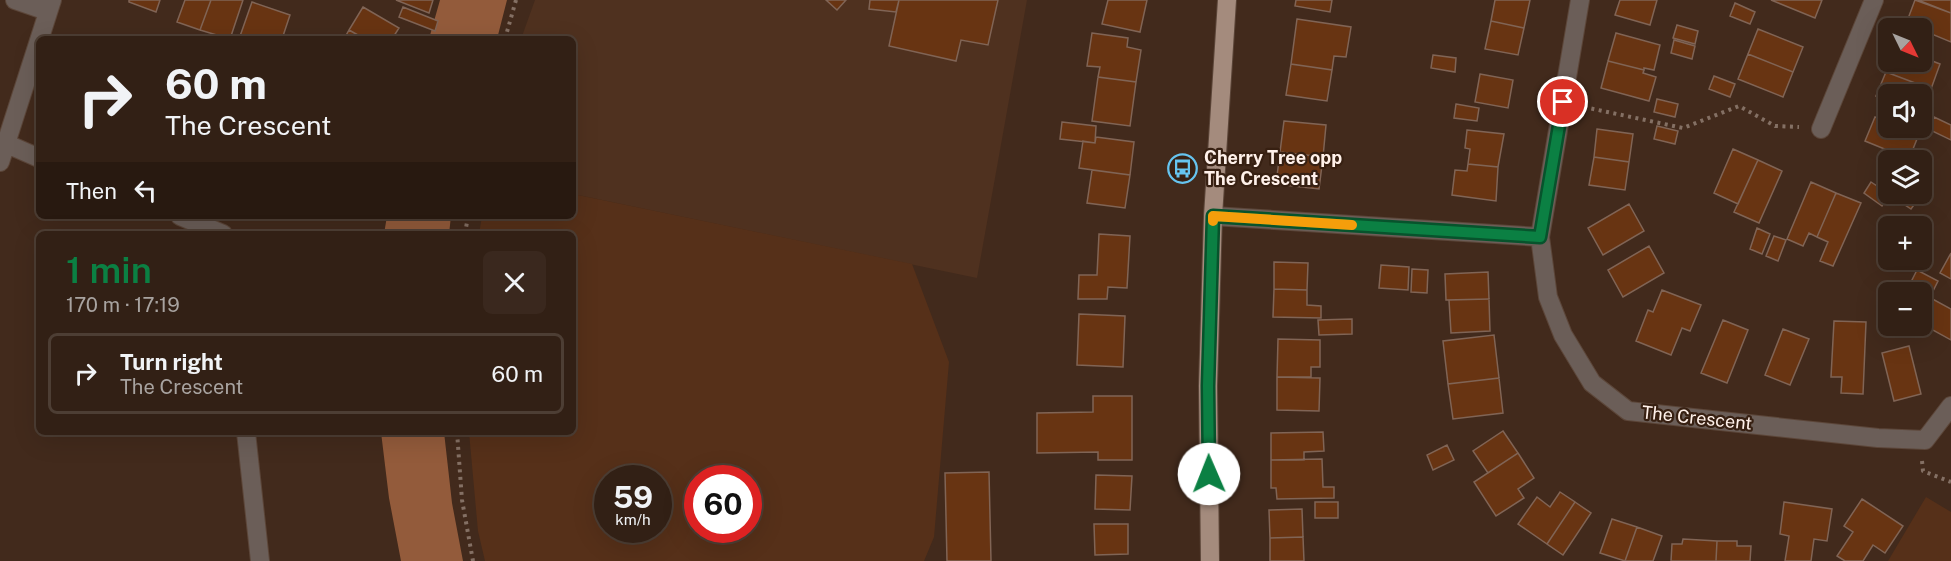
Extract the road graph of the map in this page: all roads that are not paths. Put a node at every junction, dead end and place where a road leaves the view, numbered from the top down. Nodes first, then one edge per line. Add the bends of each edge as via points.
1 (15, 0) edge
2 (1227, 0) edge
3 (1580, 0) edge
4 (1874, 0) edge
5 (49, 6) edge
6 (40, 36) edge
7 (36, 49) edge
8 (1821, 129) road end
9 (7, 144) junction
10 (36, 157) edge
11 (0, 162) edge
12 (1213, 216) junction
13 (187, 219) edge
14 (216, 231) edge
15 (1540, 237) junction
16 (1951, 406) edge
17 (246, 435) edge
18 (260, 561) edge
19 (1210, 561) edge

1 - 5 street
2 - 12 main road
3 - 15 street, The Crescent
4 - 8 street
5 - 6 street
7 - 9 street
9 - 10 street
9 - 11 street
12 - 15 street
12 - 19 main road via 1208,386
13 - 14 street
15 - 16 street, The Crescent via 1548,297 1563,335 1592,383 1628,411 1925,440
17 - 18 street

